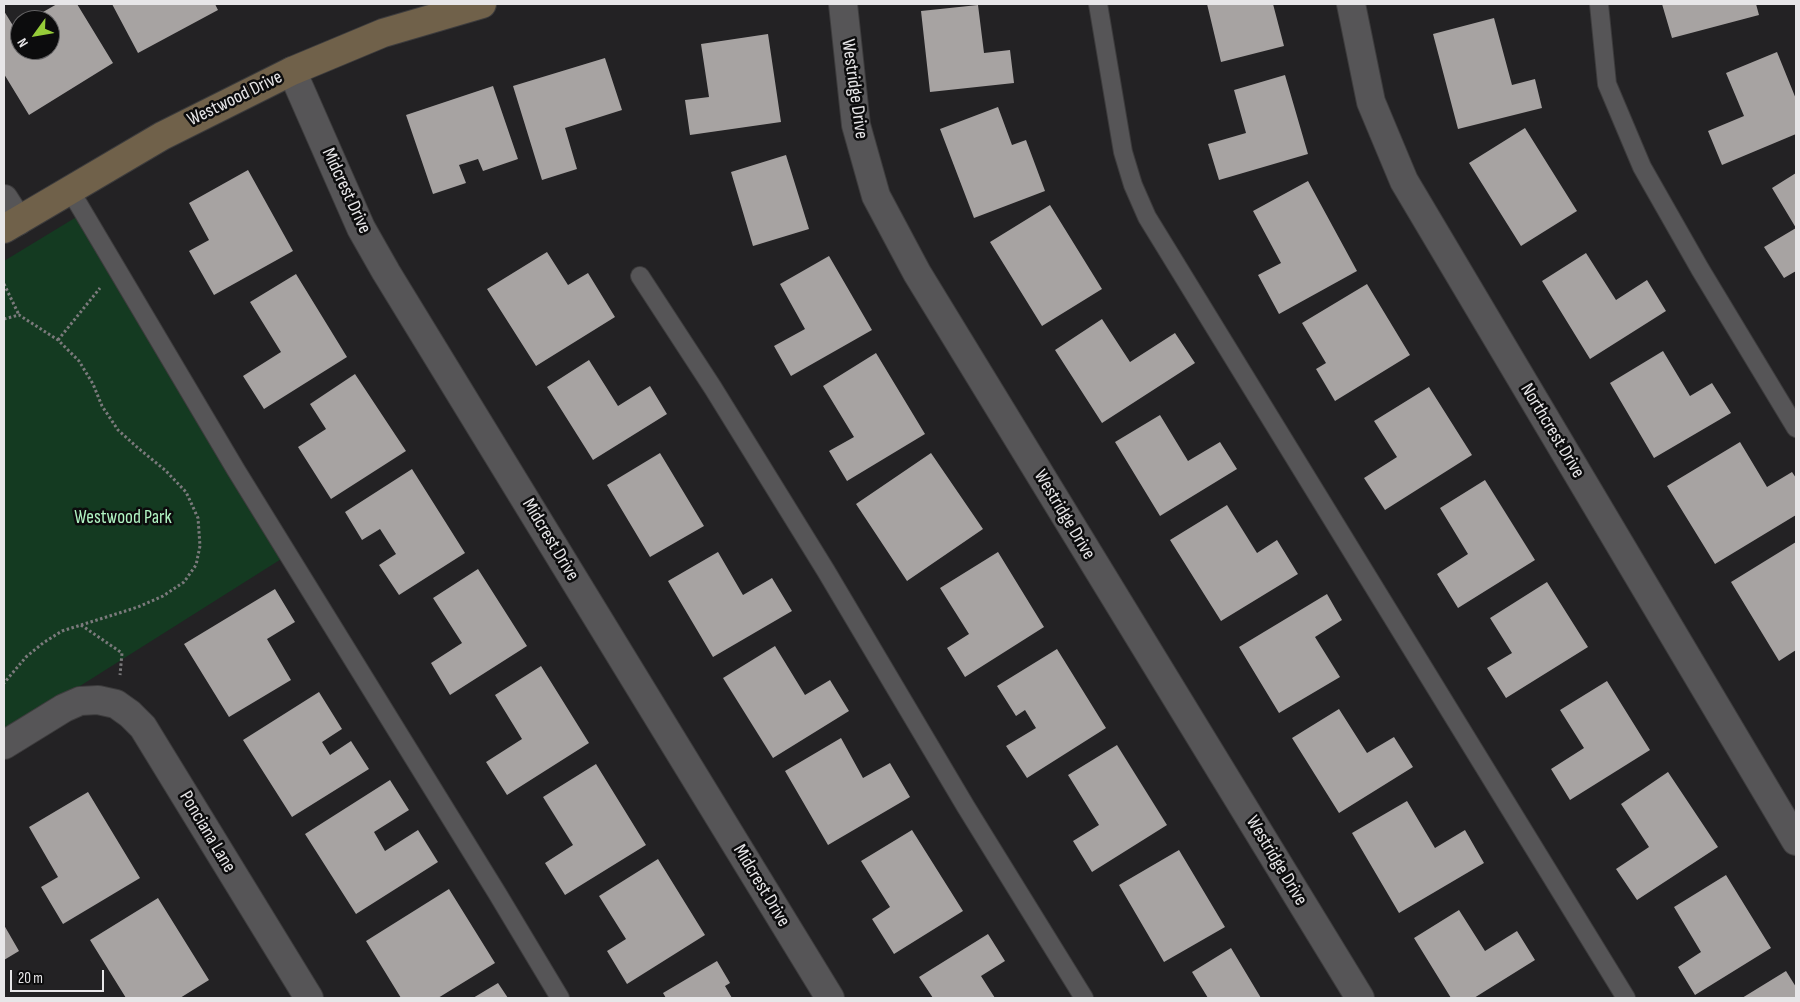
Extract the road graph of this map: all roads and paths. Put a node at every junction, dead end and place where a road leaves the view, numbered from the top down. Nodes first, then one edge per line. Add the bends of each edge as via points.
1 (482, 4) edge
2 (842, 4) edge
3 (1098, 4) edge
4 (1351, 4) edge
5 (1598, 4) edge
6 (292, 71) junction
7 (70, 190) junction
8 (8, 216) edge
9 (640, 276) dead end
10 (4, 284) edge
11 (102, 286) dead end
12 (19, 315) junction
13 (4, 319) edge
14 (58, 340) junction
15 (1796, 428) edge
16 (81, 625) junction
17 (4, 683) edge
18 (116, 704) junction
19 (4, 744) edge
20 (1796, 840) edge
21 (309, 998) edge
22 (560, 998) edge
23 (830, 998) edge
24 (1084, 998) edge
25 (1360, 998) edge
26 (1626, 998) edge

1 - 6 street, Westwood Drive via 382,33
2 - 25 street, Westridge Drive via 856,125 876,196 917,273
3 - 26 lane via 1123,152 1147,216
4 - 20 street, Northcrest Drive via 1371,102 1404,181
5 - 15 lane via 1608,84 1642,166
6 - 7 street, Westwood Drive via 162,136
6 - 23 street, Midcrest Drive via 361,228 386,272
7 - 8 street, Westwood Drive
7 - 22 lane via 236,470
9 - 24 lane via 713,388
10 - 12 path
11 - 14 path
12 - 13 path
12 - 14 path
14 - 16 path via 79,361 118,430 186,492 198,518 200,536 196,565 184,582 138,607
16 - 17 path via 62,631 43,643
16 - 18 path via 122,653
18 - 19 street via 98,700 80,702
18 - 21 street, Ponciana Lane via 143,727

